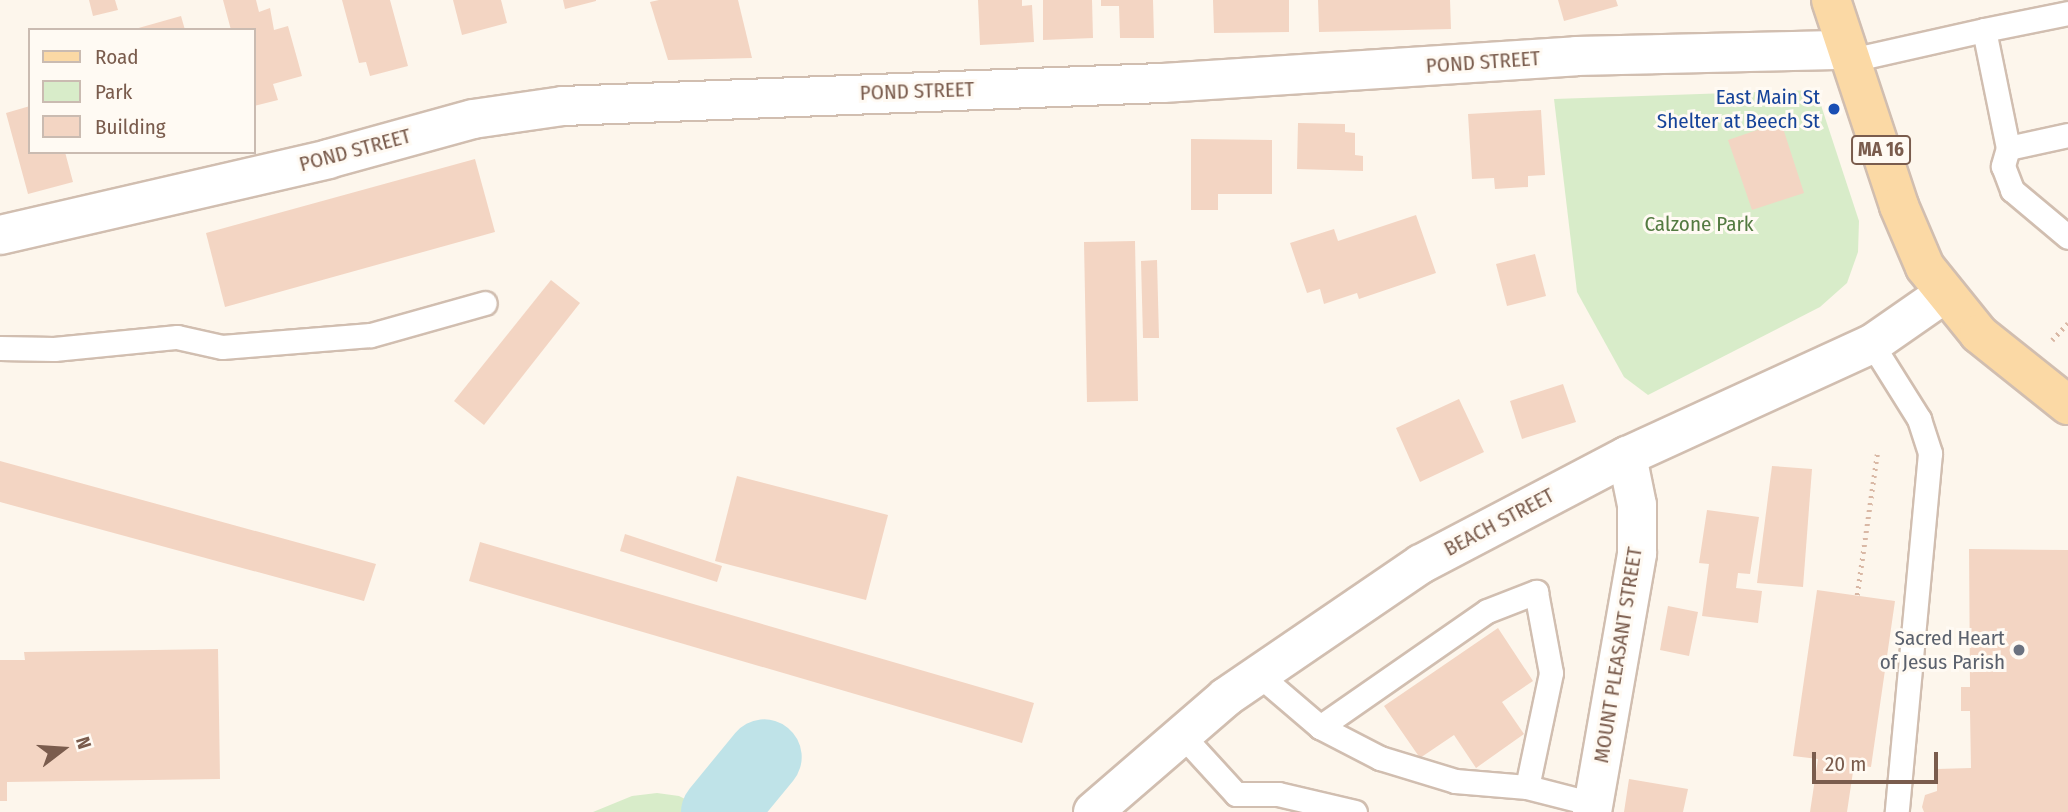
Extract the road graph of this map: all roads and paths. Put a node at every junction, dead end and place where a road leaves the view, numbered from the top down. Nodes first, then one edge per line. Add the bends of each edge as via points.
1 (1831, 0) edge
2 (2068, 13) edge
3 (1984, 30) junction
4 (1849, 55) junction
5 (2068, 135) edge
6 (2008, 148) junction
7 (0, 235) edge
8 (2068, 237) edge
9 (1944, 294) junction
10 (485, 303) dead end
11 (2068, 323) edge
12 (2052, 341) dead end
13 (1872, 344) junction
14 (0, 348) edge
15 (2068, 405) edge
16 (1877, 454) dead end
17 (1627, 456) junction
18 (1857, 595) dead end
19 (1258, 674) junction
20 (1320, 727) junction
21 (1181, 734) junction
22 (1527, 787) junction
23 (1234, 803) edge
24 (1593, 808) edge
25 (1093, 812) edge
26 (1355, 812) edge
27 (1897, 812) edge

1 - 4 main road, MA 16
2 - 3 lane
3 - 4 lane
3 - 6 lane
4 - 7 street, POND STREET via 1576,56 1163,83 563,106 473,119 328,159
4 - 9 main road, MA 16 via 1909,231
5 - 6 lane
6 - 8 lane via 2003,166 2007,183
9 - 13 street, BEACH STREET
9 - 15 main road, MA 16 via 1993,346
10 - 14 lane via 371,335 222,347 177,337 54,349
11 - 12 path
13 - 17 street, BEACH STREET
13 - 27 lane via 1919,419 1930,453
16 - 18 path
17 - 19 street, BEACH STREET via 1421,564
17 - 24 street, MOUNT PLEASANT STREET via 1637,505 1637,553
19 - 20 lane
19 - 21 street, BEACH STREET
20 - 22 lane via 1370,754 1428,773 1470,784
20 - 22 lane via 1487,611 1536,592 1550,673
21 - 23 lane
21 - 25 street, BEACH STREET
22 - 24 lane
23 - 26 lane via 1278,794

